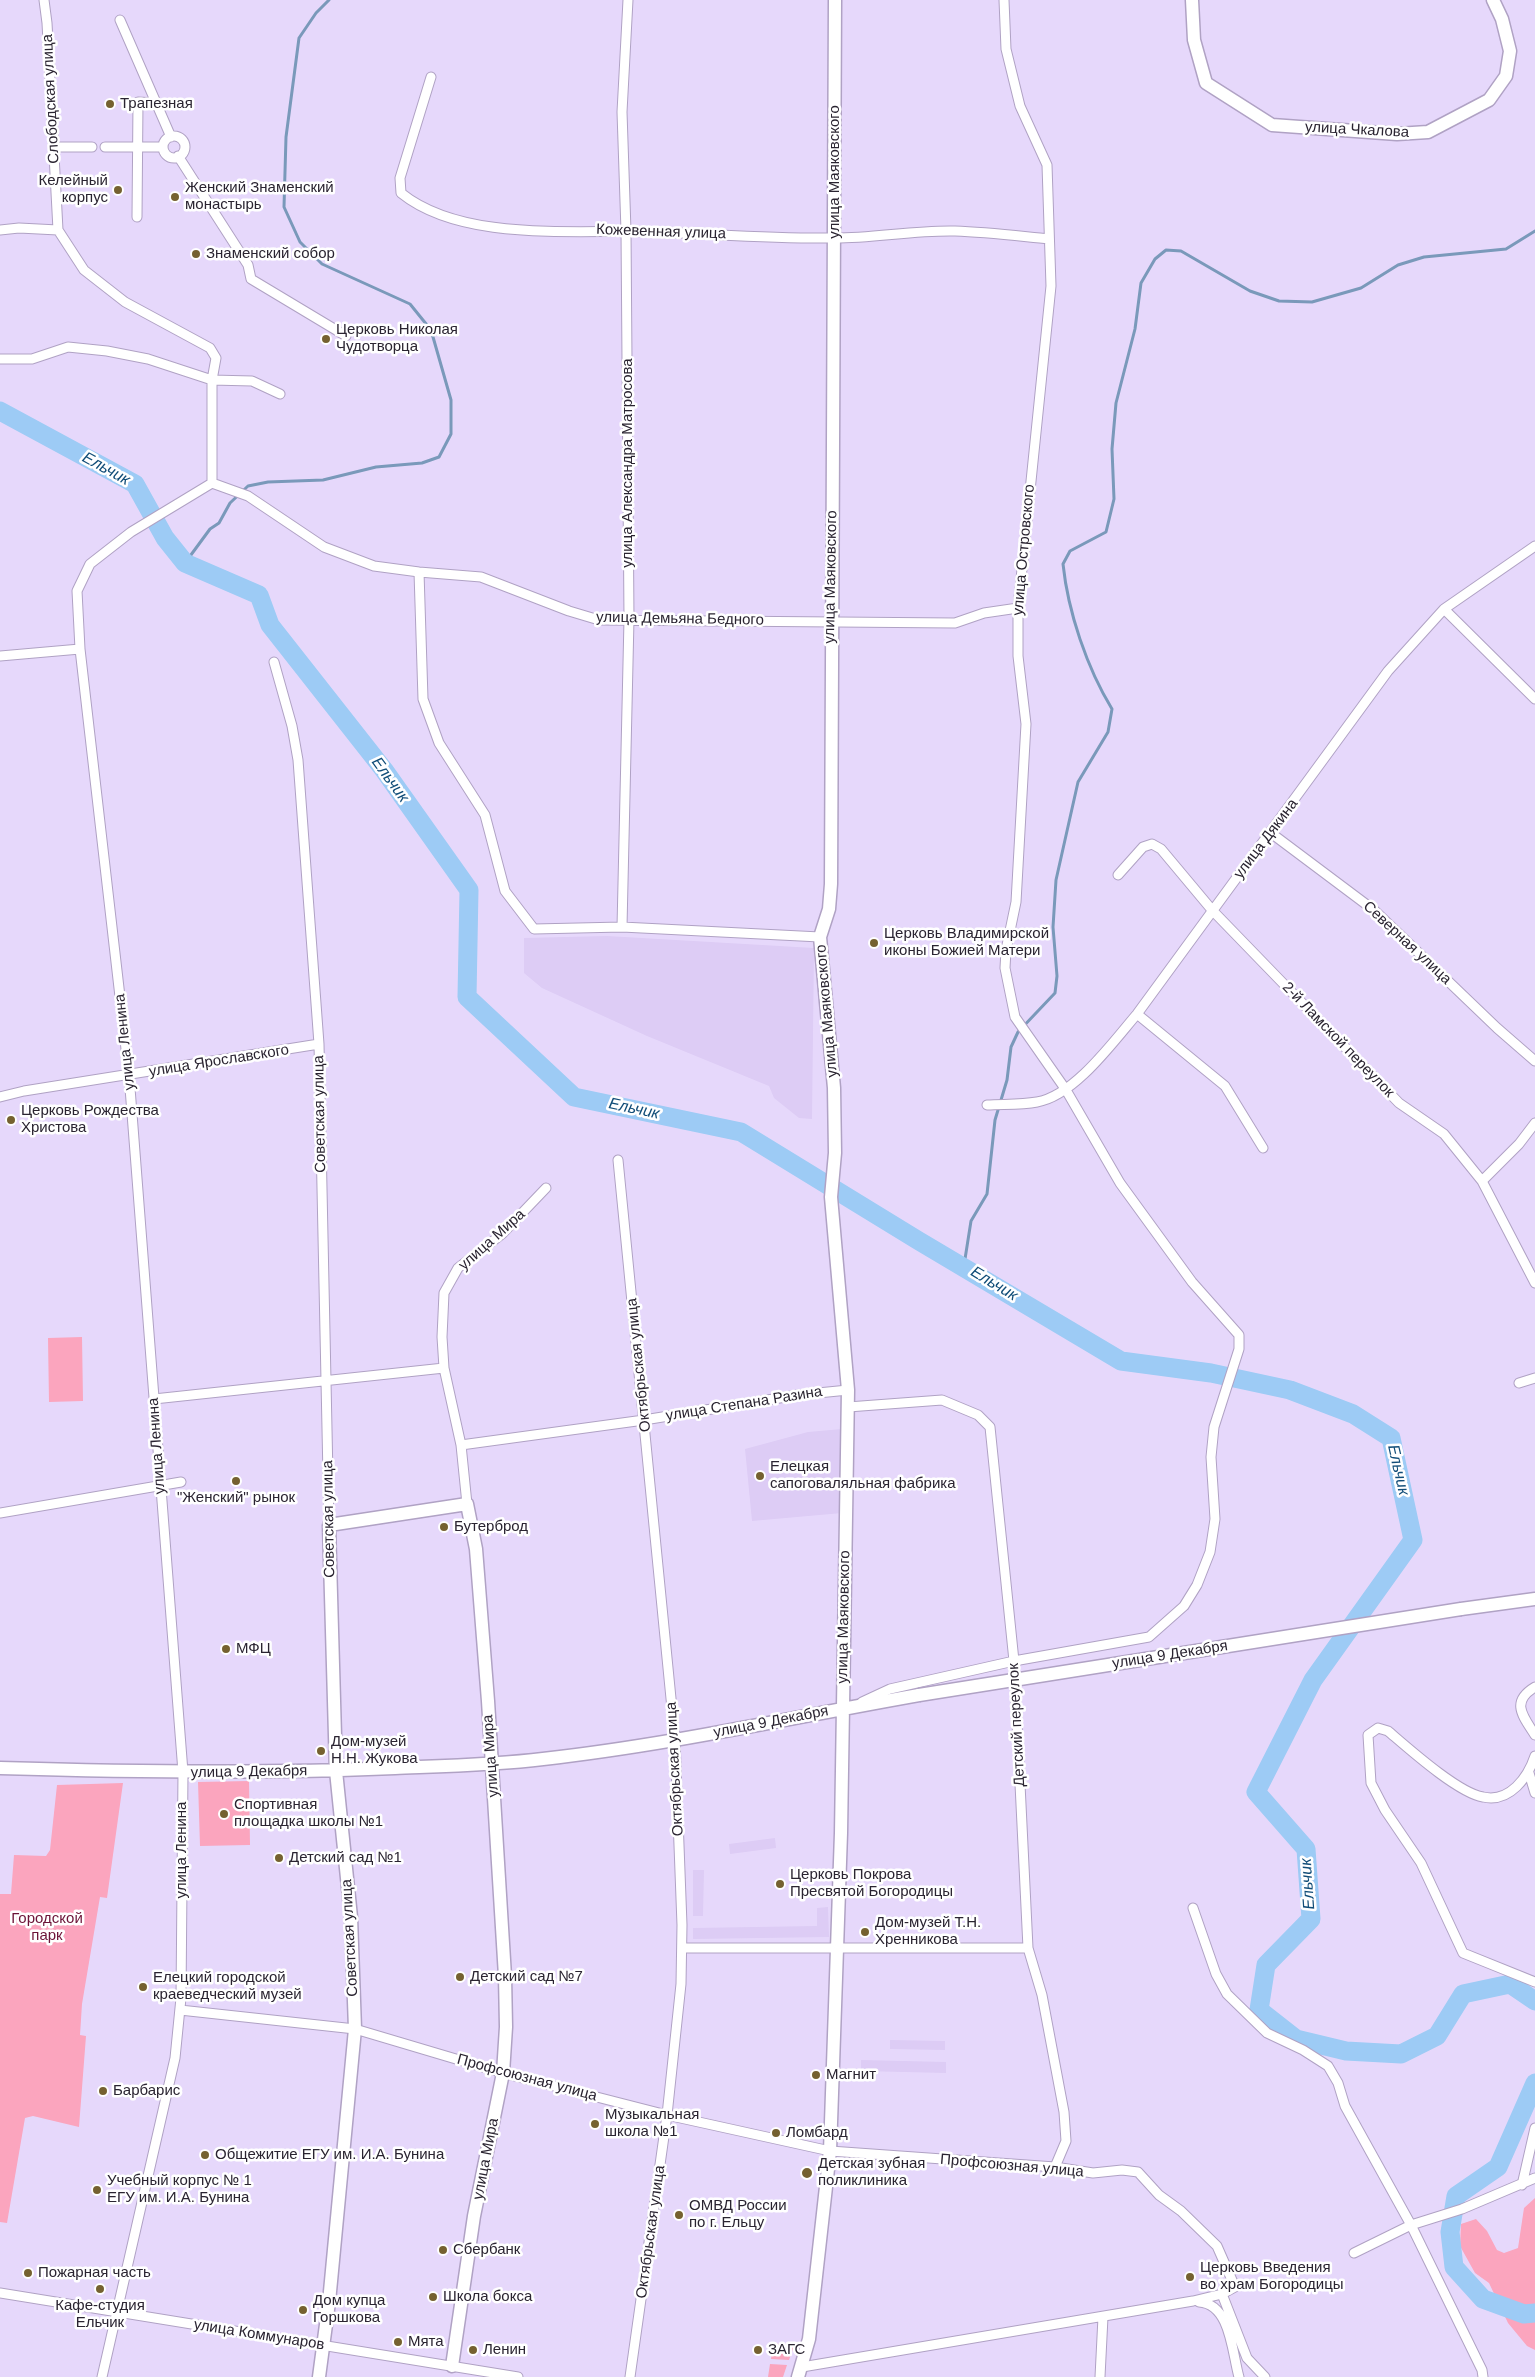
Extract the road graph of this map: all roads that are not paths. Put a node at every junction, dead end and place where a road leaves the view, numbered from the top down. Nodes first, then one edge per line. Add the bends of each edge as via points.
1 (44, 0) edge
2 (628, 0) edge
3 (835, 0) edge
4 (1004, 0) edge
5 (1192, 0) edge
6 (1493, 0) edge
7 (120, 20) dead end
8 (431, 77) dead end
9 (156, 103) junction
10 (171, 137) junction
11 (54, 147) junction
12 (92, 147) dead end
13 (105, 147) dead end
14 (137, 147) junction
15 (163, 147) junction
16 (178, 156) junction
17 (137, 217) dead end
18 (0, 230) edge
19 (58, 230) junction
20 (626, 231) junction
21 (835, 238) junction
22 (1049, 239) junction
23 (346, 336) dead end
24 (0, 359) edge
25 (212, 380) junction
26 (280, 394) dead end
27 (212, 484) junction
28 (1535, 546) edge
29 (419, 572) junction
30 (1018, 608) junction
31 (1444, 609) junction
32 (629, 619) junction
33 (831, 621) junction
34 (80, 649) junction
35 (0, 656) edge
36 (274, 662) dead end
37 (1535, 699) edge
38 (1271, 833) junction
39 (1118, 875) dead end
40 (1212, 910) junction
41 (622, 927) junction
42 (820, 937) junction
43 (1137, 1014) junction
44 (319, 1044) junction
45 (1535, 1061) edge
46 (129, 1075) junction
47 (1066, 1090) junction
48 (0, 1097) edge
49 (987, 1105) dead end
50 (1535, 1123) edge
51 (1263, 1148) dead end
52 (618, 1160) dead end
53 (1482, 1181) junction
54 (546, 1188) dead end
55 (1535, 1283) edge
56 (444, 1368) junction
57 (1535, 1378) edge
58 (327, 1380) junction
59 (1518, 1383) dead end
60 (848, 1390) junction
61 (154, 1399) junction
62 (848, 1407) junction
63 (644, 1420) junction
64 (461, 1445) junction
65 (181, 1482) dead end
66 (160, 1487) junction
67 (467, 1504) junction
68 (0, 1513) edge
69 (329, 1525) junction
70 (1535, 1599) edge
71 (1014, 1661) junction
72 (1535, 1687) edge
73 (847, 1707) junction
74 (1535, 1735) edge
75 (675, 1739) junction
76 (1535, 1756) edge
77 (492, 1764) junction
78 (0, 1768) edge
79 (336, 1771) junction
80 (183, 1772) junction
81 (1529, 1773) junction
82 (1535, 1793) edge
83 (1193, 1908) dead end
84 (682, 1948) junction
85 (838, 1948) junction
86 (1028, 1948) junction
87 (1535, 1982) edge
88 (180, 2010) junction
89 (355, 2029) junction
90 (503, 2073) junction
91 (667, 2116) junction
92 (1535, 2128) edge
93 (830, 2151) junction
94 (1055, 2167) junction
95 (1535, 2178) edge
96 (1522, 2185) junction
97 (1411, 2225) junction
98 (1354, 2253) dead end
99 (0, 2293) edge
100 (1222, 2294) junction
101 (1193, 2301) junction
102 (117, 2312) junction
103 (1103, 2317) junction
104 (324, 2346) junction
105 (452, 2366) junction
106 (800, 2372) edge
107 (102, 2377) edge
108 (319, 2377) edge
109 (518, 2377) edge
110 (630, 2377) edge
111 (1100, 2377) edge
112 (1239, 2377) edge
113 (1265, 2377) edge
114 (1483, 2377) edge

1 - 11 street, Слободская улица
2 - 20 street, улица Александра Матросова via 622,112
3 - 21 main road, улица Маяковского
4 - 22 street, улица Островского via 1006,49 1020,106 1047,165
5 - 6 main road, улица Чкалова via 1194,40 1206,83 1272,125 1397,134 1428,132 1489,100 1506,76 1510,51 1502,19
7 - 9 street
8 - 20 street, Кожевенная улица via 400,178 401,193 411,201 447,217 506,229
9 - 10 street
9 - 14 street via 138,102
10 - 15 street
10 - 16 street via 180,138 184,144 184,151
11 - 12 street
11 - 19 street, Слободская улица
13 - 14 street
14 - 15 street
14 - 17 street
15 - 16 street via 168,156
16 - 23 street via 248,265 251,279
18 - 19 street
19 - 25 street via 84,270 125,302 210,348 216,358
20 - 21 street, Кожевенная улица
20 - 32 street, улица Александра Матросова
21 - 22 street, Кожевенная улица via 954,231
21 - 33 main road, улица Маяковского
22 - 30 street, улица Островского via 1051,286
24 - 25 street via 32,359 56,350 82,348 148,359
25 - 26 street via 252,381
25 - 27 street
27 - 29 street, улица Демьяна Бедного via 248,496 324,547 374,566
27 - 34 street, улица Ленина via 131,532 90,564 77,591
28 - 31 street, улица Дякина
29 - 32 street, улица Демьяна Бедного via 481,576 599,620
29 - 41 street via 423,699 439,743 485,815 505,891 534,929
30 - 33 street, улица Демьяна Бедного via 984,613 955,623
30 - 47 street, улица Островского via 1018,656 1026,724 1016,902 1005,968 1015,1017
31 - 37 street
31 - 38 street, улица Дякина via 1388,671
32 - 33 street, улица Демьяна Бедного
32 - 41 street, улица Александра Матросова
33 - 42 main road, улица Маяковского via 831,884 829,909
34 - 35 street
34 - 46 street, улица Ленина
36 - 44 street, Советская улица via 298,760
38 - 40 street, улица Дякина
38 - 45 street, Северная улица via 1375,911
39 - 40 street, 2-й Ламской переулок via 1143,847 1152,844 1161,850
40 - 43 street, улица Дякина
40 - 53 street, 2-й Ламской переулок via 1399,1103 1444,1134
41 - 42 street
42 - 60 main road, улица Маяковского via 834,1088 835,1152 831,1197
43 - 47 street, улица Дякина
43 - 51 street via 1225,1086
44 - 46 street, улица Ярославского
44 - 58 street, Советская улица
46 - 48 street, улица Ярославского
46 - 61 street, улица Ленина
47 - 49 street, улица Дякина via 1039,1102
47 - 71 street, улица Островского via 1120,1183 1192,1282 1239,1335 1239,1349 1214,1427 1211,1457 1215,1519 1210,1552 1197,1585 1184,1606 1149,1637
50 - 53 street
52 - 63 street, Октябрьская улица
53 - 55 street, 2-й Ламской переулок
54 - 56 street, улица Мира via 502,1234 458,1268 444,1293
56 - 58 street
56 - 64 street, улица Мира
57 - 59 street
58 - 61 street
58 - 69 street, Советская улица
60 - 62 main road, улица Маяковского
60 - 63 street, улица Степана Разина
61 - 66 street, улица Ленина
62 - 71 street, Детский переулок via 942,1400 978,1415 990,1427
62 - 73 main road, улица Маяковского
63 - 64 street, улица Степана Разина
63 - 75 street, Октябрьская улица
64 - 67 street, улица Мира
65 - 66 street
66 - 68 street
66 - 80 street, улица Ленина
67 - 69 main road
67 - 77 main road, улица Мира via 476,1549
69 - 79 main road, Советская улица
70 - 73 main road, улица 9 Декабря, bridge
71 - 73 street via 890,1689
71 - 86 street, Детский переулок
72 - 74 street via 1523,1694 1520,1702
73 - 75 main road, улица 9 Декабря
73 - 85 main road, улица Маяковского
75 - 77 main road, улица 9 Декабря
75 - 84 street, Октябрьская улица
76 - 81 street
77 - 79 main road, улица 9 Декабря
77 - 90 main road, улица Мира via 505,1976
78 - 80 main road, улица 9 Декабря
79 - 80 main road, улица 9 Декабря
79 - 89 main road, Советская улица via 351,1917
80 - 88 street, улица Ленина
81 - 82 street
81 - 87 street via 1518,1787 1499,1796 1485,1798 1473,1795 1448,1778 1388,1731 1378,1728 1368,1735 1371,1783 1420,1863 1462,1953
83 - 97 street via 1216,1974 1227,1994 1267,2033 1328,2066 1338,2083 1345,2106
84 - 85 street
84 - 91 street, Октябрьская улица via 682,1984
85 - 86 street
85 - 93 main road, улица Маяковского
86 - 94 street, Детский переулок via 1042,1995 1064,2112 1066,2142
88 - 89 street, Профсоюзная улица
88 - 102 street, улица Ленина via 175,2058
89 - 90 street, Профсоюзная улица
89 - 104 main road, Советская улица
90 - 91 street, Профсоюзная улица
90 - 105 main road, улица Мира via 474,2216
91 - 93 street, Профсоюзная улица
91 - 110 street, Октябрьская улица
92 - 96 street
93 - 94 street, Профсоюзная улица
93 - 106 main road, улица Маяковского via 809,2339
94 - 100 street, Профсоюзная улица via 1093,2173 1138,2172 1217,2246 1235,2287
95 - 96 street
96 - 97 street
97 - 98 street
97 - 114 street
99 - 102 street, улица Коммунаров
100 - 101 street
100 - 113 street via 1248,2358
101 - 103 street
101 - 112 street via 1209,2302 1224,2321
102 - 104 street, улица Коммунаров
102 - 107 street, улица Ленина
103 - 106 street
103 - 111 street
104 - 105 street, улица Коммунаров
104 - 108 main road, Советская улица
105 - 109 street, улица Коммунаров

